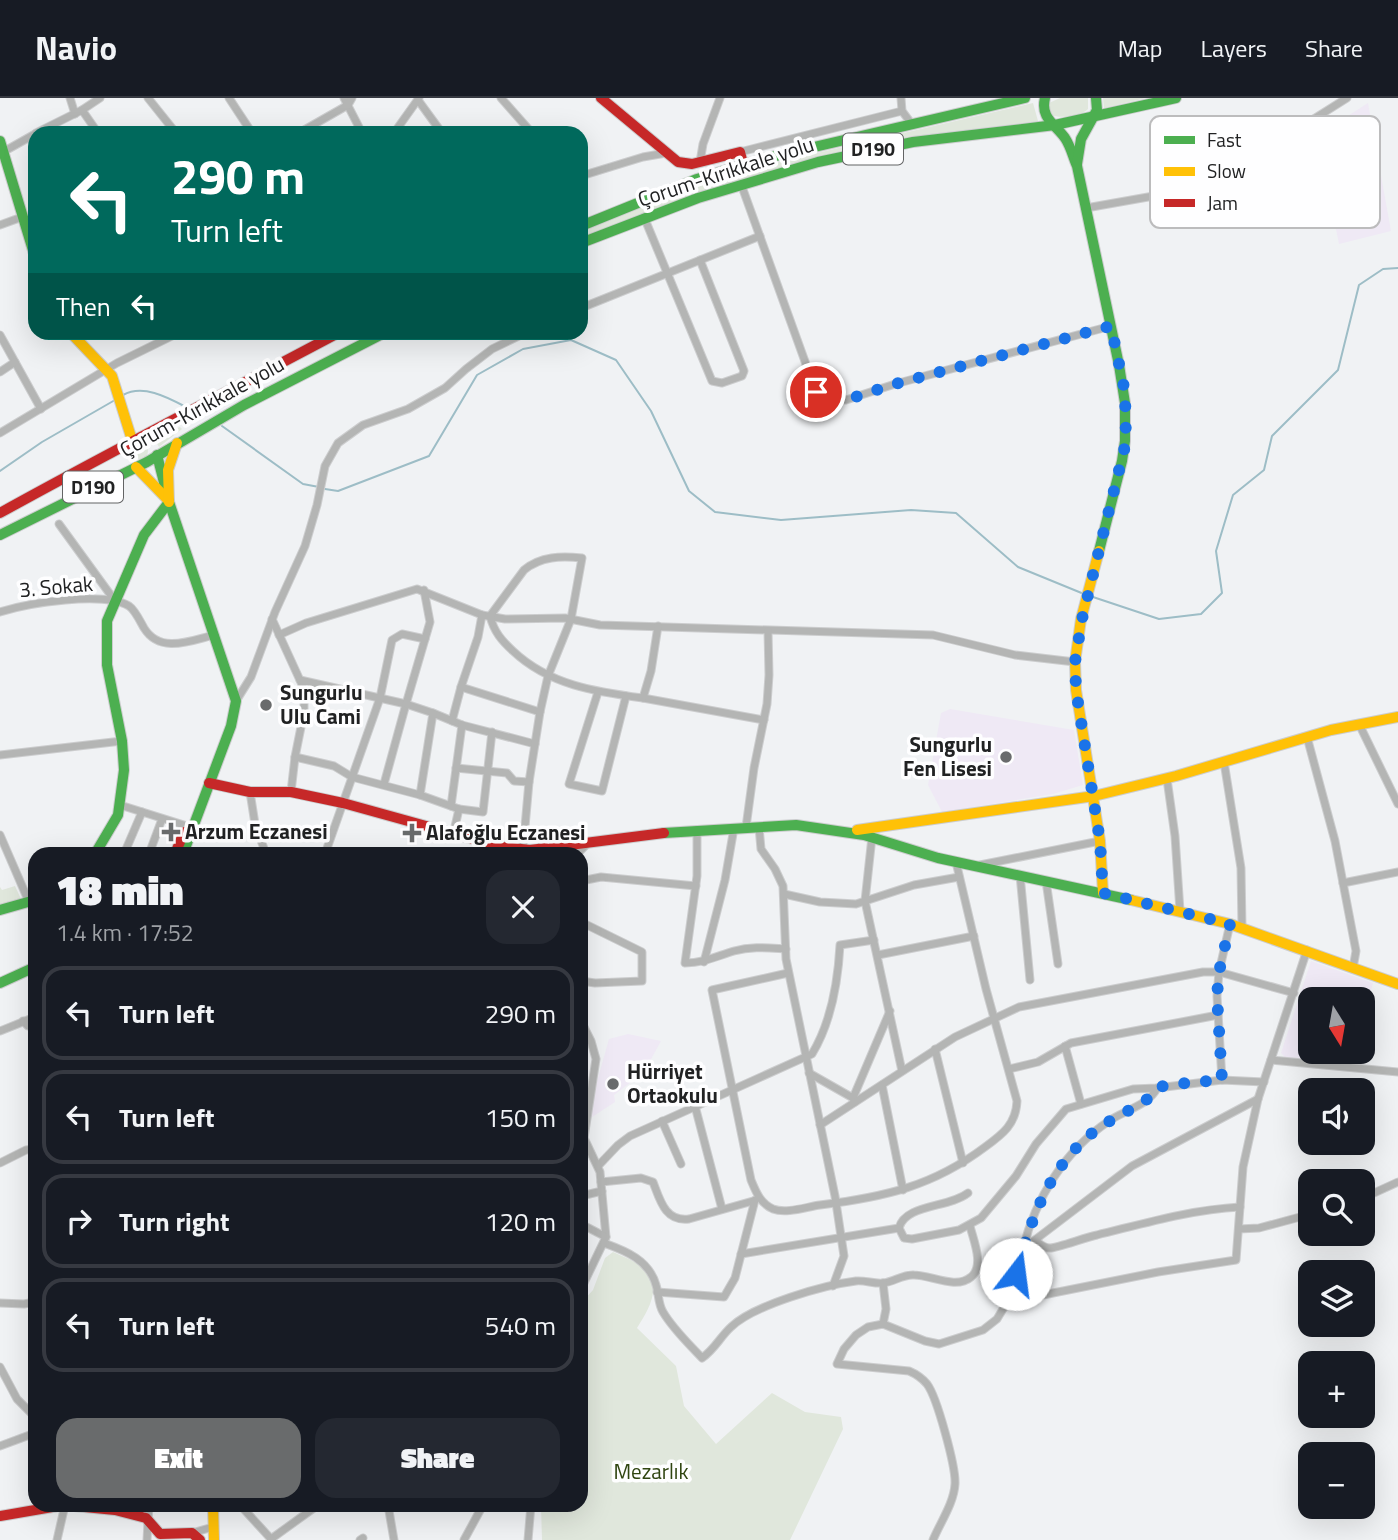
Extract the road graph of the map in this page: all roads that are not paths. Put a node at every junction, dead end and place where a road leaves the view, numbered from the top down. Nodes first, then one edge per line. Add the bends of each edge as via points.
1 (70, 98) edge
2 (100, 98) edge
3 (148, 98) edge
4 (229, 98) edge
5 (501, 98) edge
6 (601, 98) edge
7 (720, 98) edge
8 (901, 98) edge
9 (1025, 98) edge
10 (1045, 98) edge
11 (1096, 98) edge
12 (1176, 98) edge
13 (1347, 98) edge
14 (419, 99) edge
15 (348, 100) edge
16 (902, 111) junction
17 (78, 112) junction
18 (1318, 116) edge
19 (1095, 117) junction
20 (911, 123) junction
21 (1052, 125) junction
22 (54, 126) edge
23 (91, 126) edge
24 (170, 126) edge
25 (247, 126) edge
26 (309, 126) edge
27 (359, 126) edge
28 (399, 126) edge
29 (437, 126) edge
30 (526, 126) edge
31 (815, 132) junction
32 (28, 136) edge
33 (818, 145) junction
34 (2, 146) edge
35 (740, 152) junction
36 (666, 153) junction
37 (700, 162) junction
38 (743, 164) junction
39 (1077, 166) junction
40 (588, 174) edge
41 (740, 183) junction
42 (1150, 197) edge
43 (1086, 208) junction
44 (22, 217) junction
45 (644, 217) junction
46 (588, 223) edge
47 (0, 225) edge
48 (28, 235) edge
49 (760, 236) junction
50 (588, 240) edge
51 (700, 260) junction
52 (668, 272) junction
53 (588, 305) edge
54 (1111, 326) junction
55 (0, 335) edge
56 (78, 340) edge
57 (166, 340) edge
58 (325, 340) edge
59 (370, 340) edge
60 (511, 340) edge
61 (15, 362) junction
62 (0, 372) edge
63 (109, 373) junction
64 (41, 409) junction
65 (0, 433) edge
66 (145, 434) junction
67 (181, 441) junction
68 (129, 442) junction
69 (157, 455) junction
70 (136, 467) junction
71 (169, 502) junction
72 (0, 513) edge
73 (59, 524) dead end
74 (0, 535) edge
75 (424, 590) junction
76 (116, 601) junction
77 (0, 612) edge
78 (486, 616) junction
79 (272, 619) junction
80 (571, 619) junction
81 (658, 626) junction
82 (768, 631) junction
83 (214, 635) junction
84 (279, 635) junction
85 (425, 639) junction
86 (1075, 662) junction
87 (548, 676) junction
88 (300, 680) junction
89 (461, 687) junction
90 (598, 692) junction
91 (626, 696) junction
92 (380, 698) junction
93 (643, 698) junction
94 (236, 701) junction
95 (406, 704) junction
96 (540, 712) junction
97 (433, 713) junction
98 (1398, 717) edge
99 (765, 720) junction
100 (452, 721) junction
101 (1359, 724) junction
102 (463, 725) junction
103 (492, 732) junction
104 (1307, 737) junction
105 (122, 741) junction
106 (536, 744) junction
107 (0, 755) edge
108 (295, 757) junction
109 (1224, 762) junction
110 (456, 768) junction
111 (487, 772) junction
112 (352, 777) junction
113 (1167, 779) junction
114 (528, 782) junction
115 (384, 784) junction
116 (208, 789) junction
117 (246, 792) junction
118 (291, 792) junction
119 (421, 795) junction
120 (1094, 796) junction
121 (343, 803) junction
122 (1398, 804) edge
123 (120, 805) junction
124 (454, 808) junction
125 (142, 812) junction
126 (162, 818) junction
127 (187, 827) junction
128 (760, 827) junction
129 (740, 828) junction
130 (697, 830) junction
131 (840, 832) junction
132 (0, 835) edge
133 (453, 835) junction
134 (872, 838) junction
135 (1100, 841) junction
136 (589, 842) junction
137 (99, 847) edge
138 (127, 847) edge
139 (152, 847) edge
140 (178, 847) edge
141 (186, 847) edge
142 (263, 847) edge
143 (327, 847) edge
144 (502, 847) edge
145 (523, 847) edge
146 (554, 847) edge
147 (584, 847) edge
148 (956, 862) junction
149 (974, 866) junction
150 (1398, 872) edge
151 (1020, 876) junction
152 (959, 877) junction
153 (588, 880) edge
154 (1046, 881) junction
155 (1343, 883) junction
156 (696, 886) junction
157 (28, 893) edge
158 (1103, 893) junction
159 (784, 894) junction
160 (865, 901) junction
161 (28, 902) edge
162 (0, 910) edge
163 (1180, 911) junction
164 (1230, 924) junction
165 (588, 925) edge
166 (1242, 928) junction
167 (974, 936) junction
168 (874, 940) junction
169 (786, 949) junction
170 (1307, 950) junction
171 (878, 955) junction
172 (704, 962) junction
173 (1058, 964) dead end
174 (1353, 968) junction
175 (28, 970) edge
176 (1219, 972) junction
177 (788, 973) junction
178 (1030, 980) dead end
179 (588, 982) edge
180 (0, 983) edge
181 (1398, 984) edge
182 (1294, 993) junction
183 (890, 1011) junction
184 (1218, 1015) junction
185 (995, 1018) junction
186 (28, 1019) edge
187 (23, 1021) junction
188 (28, 1026) edge
189 (0, 1031) edge
190 (588, 1035) edge
191 (1065, 1046) junction
192 (936, 1049) junction
193 (806, 1057) junction
194 (1271, 1060) junction
195 (1009, 1069) junction
196 (902, 1071) junction
197 (1398, 1072) edge
198 (809, 1073) junction
199 (1222, 1080) junction
200 (1264, 1082) junction
201 (882, 1084) junction
202 (1157, 1088) junction
203 (731, 1090) junction
204 (1258, 1099) junction
205 (854, 1100) junction
206 (1081, 1104) junction
207 (695, 1106) junction
208 (588, 1112) edge
209 (662, 1121) junction
210 (820, 1125) junction
211 (588, 1146) edge
212 (28, 1150) edge
213 (0, 1163) edge
214 (964, 1163) junction
215 (681, 1164) dead end
216 (598, 1166) junction
217 (601, 1182) junction
218 (1398, 1182) edge
219 (903, 1190) junction
220 (602, 1191) junction
221 (968, 1193) dead end
222 (1375, 1193) edge
223 (588, 1194) edge
224 (755, 1199) junction
225 (836, 1203) junction
226 (1240, 1207) junction
227 (722, 1209) junction
228 (1298, 1218) edge
229 (970, 1226) junction
230 (899, 1228) junction
231 (588, 1229) edge
232 (1239, 1229) junction
233 (841, 1238) junction
234 (605, 1240) junction
235 (1036, 1241) junction
236 (1023, 1249) junction
237 (741, 1254) junction
238 (588, 1275) edge
239 (883, 1283) junction
240 (833, 1286) junction
241 (657, 1292) junction
242 (1009, 1299) junction
243 (0, 1303) edge
244 (28, 1303) edge
245 (883, 1324) junction
246 (0, 1367) edge
247 (28, 1410) edge
248 (28, 1436) edge
249 (0, 1446) edge
250 (28, 1511) edge
251 (63, 1512) edge
252 (123, 1512) edge
253 (147, 1512) edge
254 (213, 1512) edge
255 (247, 1512) edge
256 (309, 1512) edge
257 (389, 1512) edge
258 (479, 1512) edge
259 (530, 1512) edge
260 (0, 1516) edge
261 (146, 1518) junction
262 (213, 1527) junction
263 (196, 1536) edge
264 (272, 1539) edge
265 (57, 1540) edge
266 (147, 1540) edge
267 (214, 1540) edge
268 (394, 1540) edge
269 (464, 1540) edge
270 (528, 1540) edge
271 (933, 1540) edge

1 - 17 street
2 - 17 street
3 - 24 street
4 - 25 street
5 - 30 street
6 - 36 main road
7 - 37 street
8 - 16 street
9 - 20 main road, Çorum-Kırıkkale yolu / D190
10 - 21 main road via 1043,110
11 - 19 main road
12 - 19 main road, Çorum-Kırıkkale yolu / D190
13 - 18 street
14 - 28 street
14 - 29 street
15 - 26 street
15 - 27 street
16 - 20 street
16 - 31 street
17 - 22 street
17 - 23 street
19 - 21 main road, Çorum-Kırıkkale yolu / D190
19 - 39 main road via 1081,139
20 - 33 main road, Çorum-Kırıkkale yolu / D190
21 - 39 main road via 1067,142
21 - 41 main road, Çorum-Kırıkkale yolu / D190 via 902,144
31 - 33 street
31 - 35 street
32 - 34 street
33 - 38 main road, Çorum-Kırıkkale yolu / D190
34 - 44 main road
35 - 37 main road
35 - 38 main road
36 - 37 main road via 678,162
36 - 40 street
38 - 46 main road, Çorum-Kırıkkale yolu / D190
39 - 43 main road
41 - 45 main road, Çorum-Kırıkkale yolu / D190
41 - 49 street
42 - 43 street
43 - 54 main road
44 - 47 street
44 - 48 main road
45 - 50 main road, Çorum-Kırıkkale yolu / D190
45 - 52 street
49 - 51 street
49 - 54 street via 816,392 832,400 846,400
51 - 52 street
51 - 52 street via 744,368 742,376 712,382
52 - 53 street
54 - 86 main road via 1127,426
55 - 61 street
56 - 63 main road
57 - 63 street
58 - 66 main road, Çorum-Kırıkkale yolu / D190
59 - 67 main road, Çorum-Kırıkkale yolu / D190
60 - 79 street via 492,349 445,388 408,409 363,425 338,443 322,476 304,546
61 - 62 street
61 - 64 street
63 - 64 street
63 - 68 main road
64 - 65 street
66 - 68 main road, Çorum-Kırıkkale yolu / D190
66 - 69 main road
67 - 69 main road, Çorum-Kırıkkale yolu / D190
67 - 71 main road via 168,470
68 - 70 main road via 127,454
68 - 72 main road, Çorum-Kırıkkale yolu / D190
69 - 70 main road, Çorum-Kırıkkale yolu / D190
69 - 71 main road
70 - 71 main road
70 - 74 main road, Çorum-Kırıkkale yolu / D190
71 - 76 main road via 148,528
71 - 83 main road
73 - 76 street
75 - 78 street
75 - 84 street via 376,600
75 - 85 street via 430,618
76 - 77 street, 3. Sokak via 41,603
76 - 83 street via 131,608 148,634 159,641 176,644
76 - 105 main road via 107,621 105,652
78 - 80 street
78 - 80 street via 531,564 567,556 582,558
78 - 87 street via 500,639
78 - 89 street
79 - 84 street
79 - 94 street via 251,677
80 - 81 street via 600,625
80 - 87 street
81 - 82 street
81 - 93 street
82 - 86 street via 933,635
82 - 99 street
83 - 94 main road
84 - 88 street
85 - 92 street via 402,634 394,637
85 - 95 street
86 - 120 main road
87 - 90 street
87 - 96 street
88 - 92 street
88 - 108 street via 304,712
89 - 96 street
89 - 100 street
90 - 91 street
90 - 91 street via 569,784 602,791
91 - 93 street
92 - 95 street
92 - 112 street
93 - 99 street
94 - 116 main road
95 - 97 street
95 - 115 street
96 - 106 street
97 - 100 street
97 - 119 street
98 - 101 main road
99 - 129 street
100 - 102 street
101 - 104 main road
101 - 122 street
102 - 103 street
102 - 110 street
103 - 106 street
103 - 111 street
104 - 109 main road
104 - 155 street
105 - 107 street
105 - 123 main road
106 - 114 street
108 - 112 street via 334,766
108 - 118 street
109 - 113 main road
109 - 166 street via 1241,868
110 - 111 street
110 - 124 street
111 - 114 street via 508,773 513,780
111 - 124 street via 483,812
112 - 115 street
112 - 121 street
113 - 120 main road
113 - 163 street
114 - 145 street
115 - 119 street
116 - 117 main road
116 - 127 main road via 200,793
116 - 141 main road
117 - 118 main road
117 - 142 street
118 - 121 main road
119 - 124 street
120 - 131 main road
120 - 135 main road
121 - 133 main road
121 - 143 street
123 - 125 street
123 - 137 main road
124 - 133 street
125 - 126 street
125 - 138 street
126 - 127 street
126 - 139 street
127 - 140 main road
128 - 129 main road
128 - 131 main road via 796,825
128 - 159 street via 761,849
129 - 130 main road
129 - 172 street
130 - 136 main road
130 - 156 street
131 - 134 main road
132 - 157 street
133 - 144 main road
134 - 148 main road
134 - 160 street
135 - 149 street
135 - 158 main road
136 - 146 main road
136 - 147 street
148 - 149 main road
148 - 152 street
149 - 151 main road
150 - 155 street
151 - 154 main road
151 - 178 street
152 - 160 street
152 - 167 street
153 - 156 street
154 - 158 main road
154 - 173 street
155 - 174 street via 1356,951
156 - 172 street via 685,964
158 - 163 main road
159 - 160 street via 842,904
159 - 169 street
160 - 168 street
161 - 162 main road
163 - 164 main road
164 - 166 main road
164 - 176 street
165 - 179 street via 642,952 642,981
166 - 170 main road
167 - 171 street
167 - 185 street
168 - 171 street
168 - 193 street via 840,945 831,1007 814,1051
169 - 172 street via 751,947
169 - 177 street
170 - 174 main road
170 - 182 street
171 - 183 street
174 - 181 main road
175 - 180 main road
176 - 182 street
176 - 184 street
176 - 185 street via 1019,1007
177 - 193 street
177 - 203 street via 712,990
182 - 194 street
183 - 196 street
183 - 205 street
184 - 191 street
184 - 199 street
185 - 192 street
185 - 195 street
186 - 187 street
187 - 188 street
187 - 189 street
190 - 208 street via 596,1059
191 - 195 street via 1038,1062
191 - 206 street
192 - 196 street
192 - 214 street
193 - 198 street
193 - 203 street
194 - 197 street
194 - 200 street
195 - 214 street via 1017,1101 1013,1120 1002,1135
196 - 201 street
198 - 205 street
198 - 210 street
199 - 200 street
199 - 202 street
200 - 204 street
201 - 205 street
201 - 219 street
202 - 206 street via 1133,1088
202 - 236 street via 1071,1153 1036,1211
203 - 207 street
203 - 224 street
204 - 226 street via 1243,1167
204 - 235 street via 1132,1166
205 - 210 street
206 - 229 street via 1066,1110 990,1209
207 - 209 street
207 - 227 street
209 - 215 street
209 - 216 street via 624,1141
210 - 225 street
211 - 216 street
212 - 213 street
214 - 219 street
216 - 217 street
217 - 220 street
217 - 227 street via 641,1178 653,1182 665,1210 679,1219
218 - 222 street
219 - 225 street
220 - 223 street
220 - 234 street
221 - 230 street via 909,1214
224 - 225 street via 781,1211
224 - 227 street
224 - 237 street
225 - 233 street
226 - 232 street
226 - 235 street via 1169,1216 1053,1248
228 - 232 street
229 - 230 street via 912,1239 904,1238
229 - 239 street via 978,1265 968,1279 948,1282 914,1275
230 - 233 street
231 - 234 street
232 - 242 street via 1236,1260
233 - 237 street
233 - 240 street via 844,1256
234 - 238 street
234 - 241 street via 636,1256 655,1281
235 - 236 street
236 - 242 street
237 - 241 street via 724,1297
239 - 240 street via 857,1281
239 - 245 street
240 - 241 street via 794,1295 749,1315 702,1358 672,1326
242 - 245 street via 989,1326 944,1344 929,1343
243 - 244 street
245 - 271 street via 856,1335 837,1364 909,1371 928,1385 955,1484
246 - 247 street
248 - 249 street
250 - 260 main road
251 - 265 street
252 - 261 main road
253 - 261 street
254 - 262 main road
255 - 264 street
256 - 264 street
257 - 268 street
258 - 269 street
259 - 270 street
261 - 263 main road via 160,1534
261 - 266 street
262 - 263 street
262 - 267 main road

